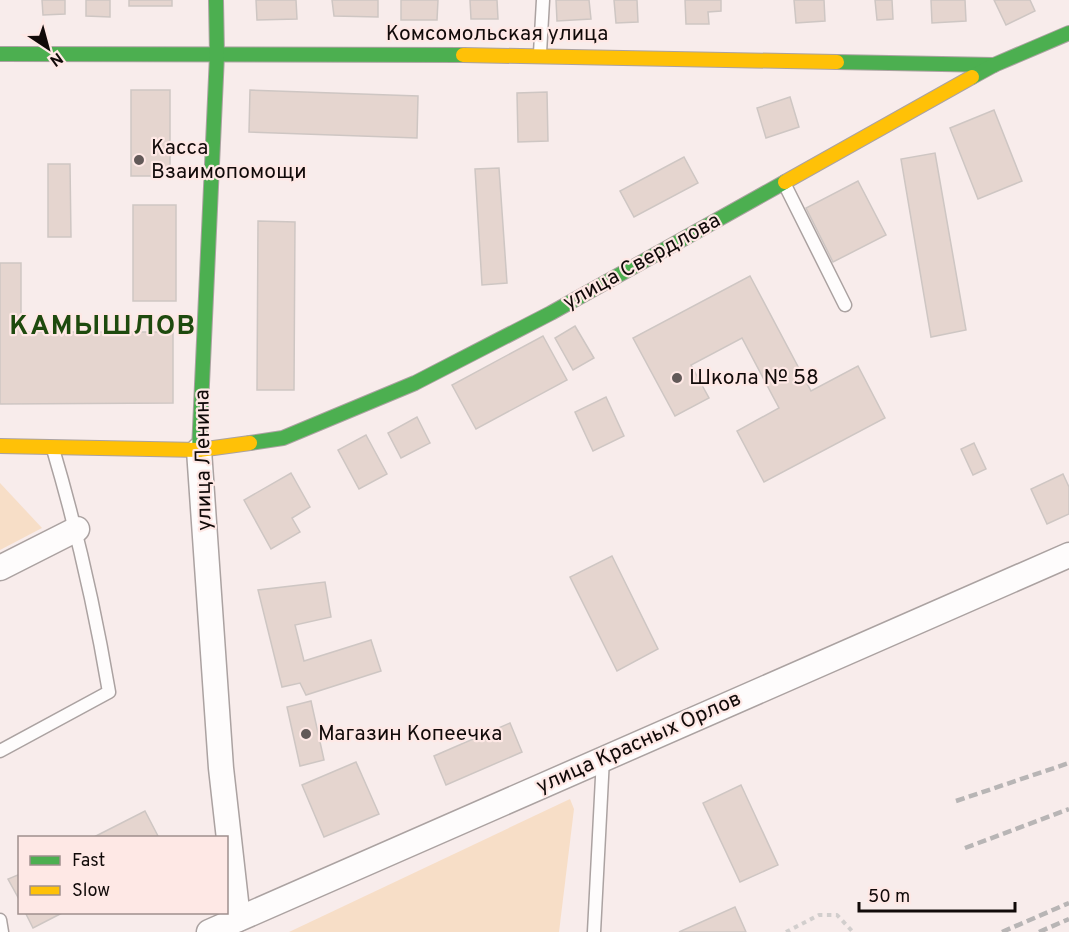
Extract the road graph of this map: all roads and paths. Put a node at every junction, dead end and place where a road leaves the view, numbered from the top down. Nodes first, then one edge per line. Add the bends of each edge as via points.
1 (216, 0) edge
2 (543, 0) edge
3 (1069, 33) edge
4 (0, 54) edge
5 (217, 54) junction
6 (540, 55) junction
7 (994, 65) junction
8 (784, 182) junction
9 (845, 305) dead end
10 (0, 446) edge
11 (53, 447) junction
12 (199, 450) junction
13 (76, 529) junction
14 (1069, 555) edge
15 (0, 567) edge
16 (0, 752) edge
17 (603, 758) junction
18 (0, 920) edge
19 (239, 926) edge
20 (852, 931) edge
21 (2, 932) edge
22 (209, 932) edge
23 (594, 932) edge
24 (786, 932) edge

1 - 5 main road, улица Ленина
2 - 6 lane
3 - 7 main road, улица Свердлова
4 - 5 main road, Комсомольская улица
5 - 6 main road, Комсомольская улица
5 - 12 main road, улица Ленина
6 - 7 main road, Комсомольская улица
7 - 8 main road, улица Свердлова
8 - 9 lane
8 - 12 main road, улица Свердлова via 551,313 415,383 284,438
10 - 11 main road, улица Свердлова
11 - 12 main road, улица Свердлова
11 - 13 lane
12 - 19 street, улица Ленина via 221,768
13 - 15 street
13 - 16 lane via 109,692
14 - 17 street, улица Красных Орлов
17 - 19 street, улица Красных Орлов
17 - 23 lane
18 - 21 lane
19 - 22 street, улица Красных Орлов
20 - 24 path via 837,915 819,915

